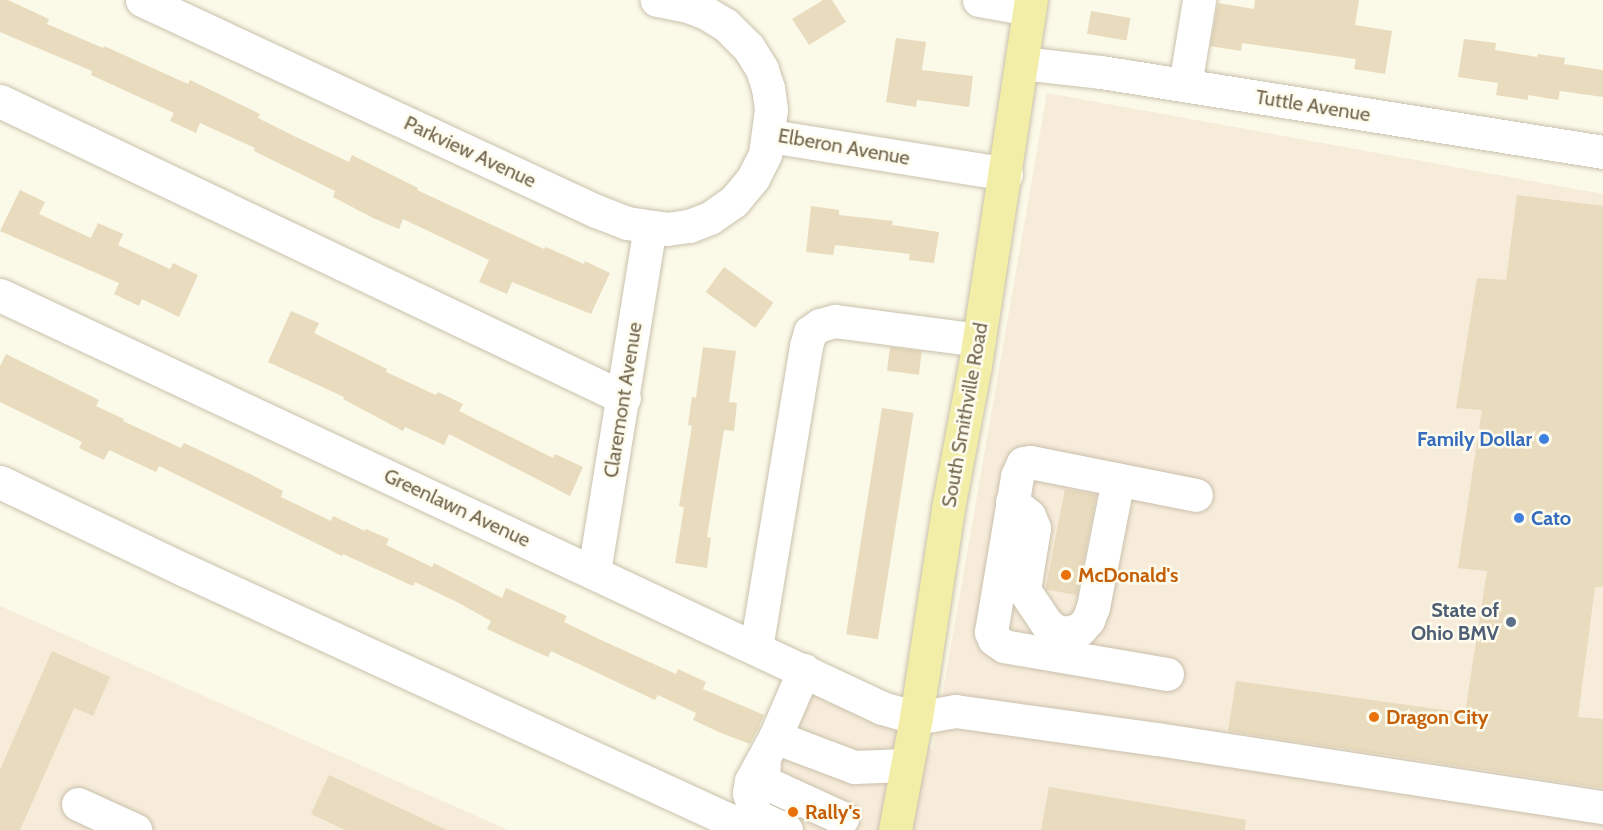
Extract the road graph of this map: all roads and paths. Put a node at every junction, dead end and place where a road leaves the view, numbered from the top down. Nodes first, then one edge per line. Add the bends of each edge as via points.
1 (142, 0) edge
2 (979, 0) edge
3 (1199, 0) edge
4 (678, 2) edge
5 (1030, 5) edge
6 (1022, 63) junction
7 (1185, 85) junction
8 (0, 101) edge
9 (770, 136) junction
10 (1603, 152) edge
11 (1006, 174) junction
12 (650, 228) junction
13 (0, 295) edge
14 (979, 340) junction
15 (624, 398) junction
16 (1118, 479) junction
17 (0, 482) edge
18 (1196, 495) dead end
19 (1012, 502) junction
20 (594, 572) junction
21 (1099, 583) junction
22 (756, 648) junction
23 (1100, 662) junction
24 (804, 670) junction
25 (1167, 674) dead end
26 (916, 718) junction
27 (769, 748) junction
28 (906, 765) junction
29 (854, 767) junction
30 (78, 804) dead end
31 (1603, 807) edge
32 (842, 824) edge
33 (135, 830) edge
34 (751, 830) edge
35 (786, 830) edge
36 (895, 830) edge

1 - 12 street, Parkview Avenue via 596,211
2 - 5 street
3 - 7 street
4 - 9 street, Elberon Avenue via 726,25 748,47 768,88
5 - 6 main road, South Smithville Road
6 - 7 street, Tuttle Avenue
6 - 11 main road, South Smithville Road
7 - 10 street, Tuttle Avenue
8 - 15 street
9 - 11 street, Elberon Avenue
9 - 12 street, Parkview Avenue via 753,178 734,201 710,218 689,226
11 - 14 main road, South Smithville Road
12 - 15 street, Claremont Avenue
13 - 20 street, Greenlawn Avenue
14 - 22 street via 835,321 810,332
14 - 26 main road, South Smithville Road
15 - 20 street, Claremont Avenue
16 - 18 street
16 - 19 street via 1023,463
16 - 21 street
17 - 34 street
19 - 21 street via 1029,516 1034,528 1024,590 1046,623 1066,633 1080,630 1088,620
19 - 23 street via 991,632 994,639 1004,646
20 - 22 street, Greenlawn Avenue
21 - 23 street via 1107,604
22 - 24 street, Greenlawn Avenue
23 - 25 street
24 - 26 street, Greenlawn Avenue via 882,708
24 - 27 street
26 - 28 main road, South Smithville Road
26 - 31 street via 955,711
27 - 29 street
27 - 32 street via 763,777 766,783
27 - 35 street via 751,781 752,805 760,818
28 - 29 street
28 - 36 main road, South Smithville Road
29 - 32 street
30 - 33 street

